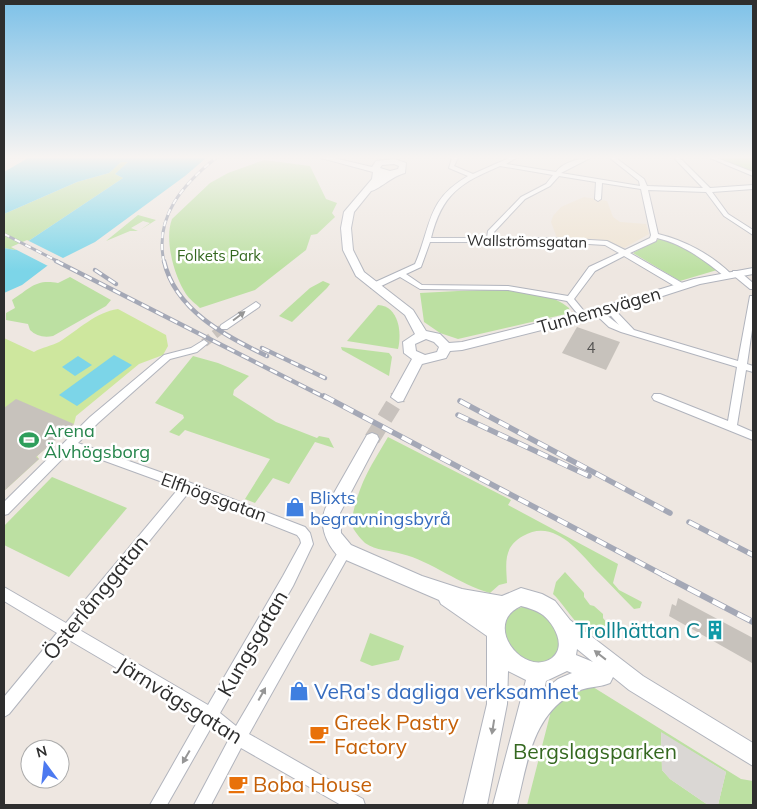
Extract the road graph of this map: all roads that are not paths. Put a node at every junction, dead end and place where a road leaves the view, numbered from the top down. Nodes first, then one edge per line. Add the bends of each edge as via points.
1 (362, 196) edge
2 (366, 196) edge
3 (450, 196) edge
4 (527, 196) edge
5 (598, 196) edge
6 (646, 196) edge
7 (712, 196) edge
8 (598, 199) dead end
9 (347, 232) junction
10 (753, 233) edge
11 (655, 235) junction
12 (427, 240) junction
13 (491, 241) junction
14 (625, 252) junction
15 (753, 271) edge
16 (731, 273) junction
17 (401, 274) junction
18 (374, 286) junction
19 (681, 286) junction
20 (753, 287) edge
21 (753, 298) edge
22 (570, 299) junction
23 (256, 306) dead end
24 (603, 311) junction
25 (584, 316) junction
26 (224, 327) tunnel mouth
27 (422, 335) junction
28 (204, 343) tunnel mouth
29 (445, 347) junction
30 (418, 359) junction
31 (742, 365) junction
32 (753, 369) edge
33 (657, 397) dead end
34 (398, 398) tunnel mouth
35 (732, 426) junction
36 (753, 436) edge
37 (372, 439) tunnel mouth
38 (69, 444) junction
39 (187, 486) junction
40 (4, 510) edge
41 (301, 531) joint
42 (345, 551) junction
43 (429, 587) junction
44 (4, 594) edge
45 (503, 605) junction
46 (565, 628) junction
47 (68, 631) junction
48 (496, 637) junction
49 (563, 659) junction
50 (538, 673) junction
51 (602, 675) junction
52 (636, 683) junction
53 (4, 709) edge
54 (211, 715) junction
55 (238, 737) junction
56 (519, 742) junction
57 (753, 755) edge
58 (158, 805) edge
59 (202, 805) edge
60 (358, 805) edge
61 (475, 805) edge
62 (505, 805) edge

1 - 9 street via 349,212
2 - 9 street via 357,206 351,229
3 - 12 street via 438,207
4 - 13 street via 490,232
5 - 8 street
6 - 11 street
7 - 10 street via 726,215
9 - 18 street via 351,260 360,274
11 - 14 street
11 - 16 street via 673,240
12 - 13 street, Wallströmsgatan
12 - 17 street via 418,265
13 - 14 street, Wallströmsgatan via 601,242
14 - 19 street, Wallströmsgatan
14 - 22 street via 592,269
15 - 16 street, Tunhemsvägen
16 - 19 street, Tunhemsvägen
16 - 20 street
17 - 18 street
17 - 22 street via 420,287 508,288
18 - 27 street via 409,313
19 - 24 street, Tunhemsvägen
21 - 31 street
22 - 25 street
26 -> 23 street
24 - 25 street, Tunhemsvägen
24 - 31 street via 612,325
25 - 29 street, Tunhemsvägen via 462,346
27 - 29 street via 437,338
27 - 30 street via 412,339 408,345 410,353
28 - 38 street via 186,353 167,357
29 - 30 street via 437,358
30 - 34 street
31 - 32 street
31 - 35 street
33 - 35 street
35 - 36 street
37 - 42 street via 332,512 332,532
38 - 39 street, Elfhögsgatan
38 - 40 street
39 - 41 street, Elfhögsgatan
39 - 47 street, Österlånggatan
41 - 54 street, Kungsgatan via 306,537 304,551
42 - 43 street
55 -> 42 street, Kungsgatan
43 - 45 street via 474,602
43 - 48 street
44 - 47 street, Järnvägsgatan
45 - 46 street via 521,597 538,600 554,611
45 - 48 street via 495,619
46 - 49 street via 568,644
52 -> 46 street
47 - 53 street, Österlånggatan
47 - 54 street, Järnvägsgatan
48 - 50 street via 515,665
48 -> 61 street via 496,704
49 - 50 street via 550,670
49 - 51 street
50 - 56 street
51 - 52 street
51 - 56 street via 563,685 542,706
52 - 57 street
54 - 55 street, Järnvägsgatan
54 -> 58 street, Kungsgatan
55 - 59 street, Kungsgatan
55 - 60 street, Järnvägsgatan
56 - 62 street

